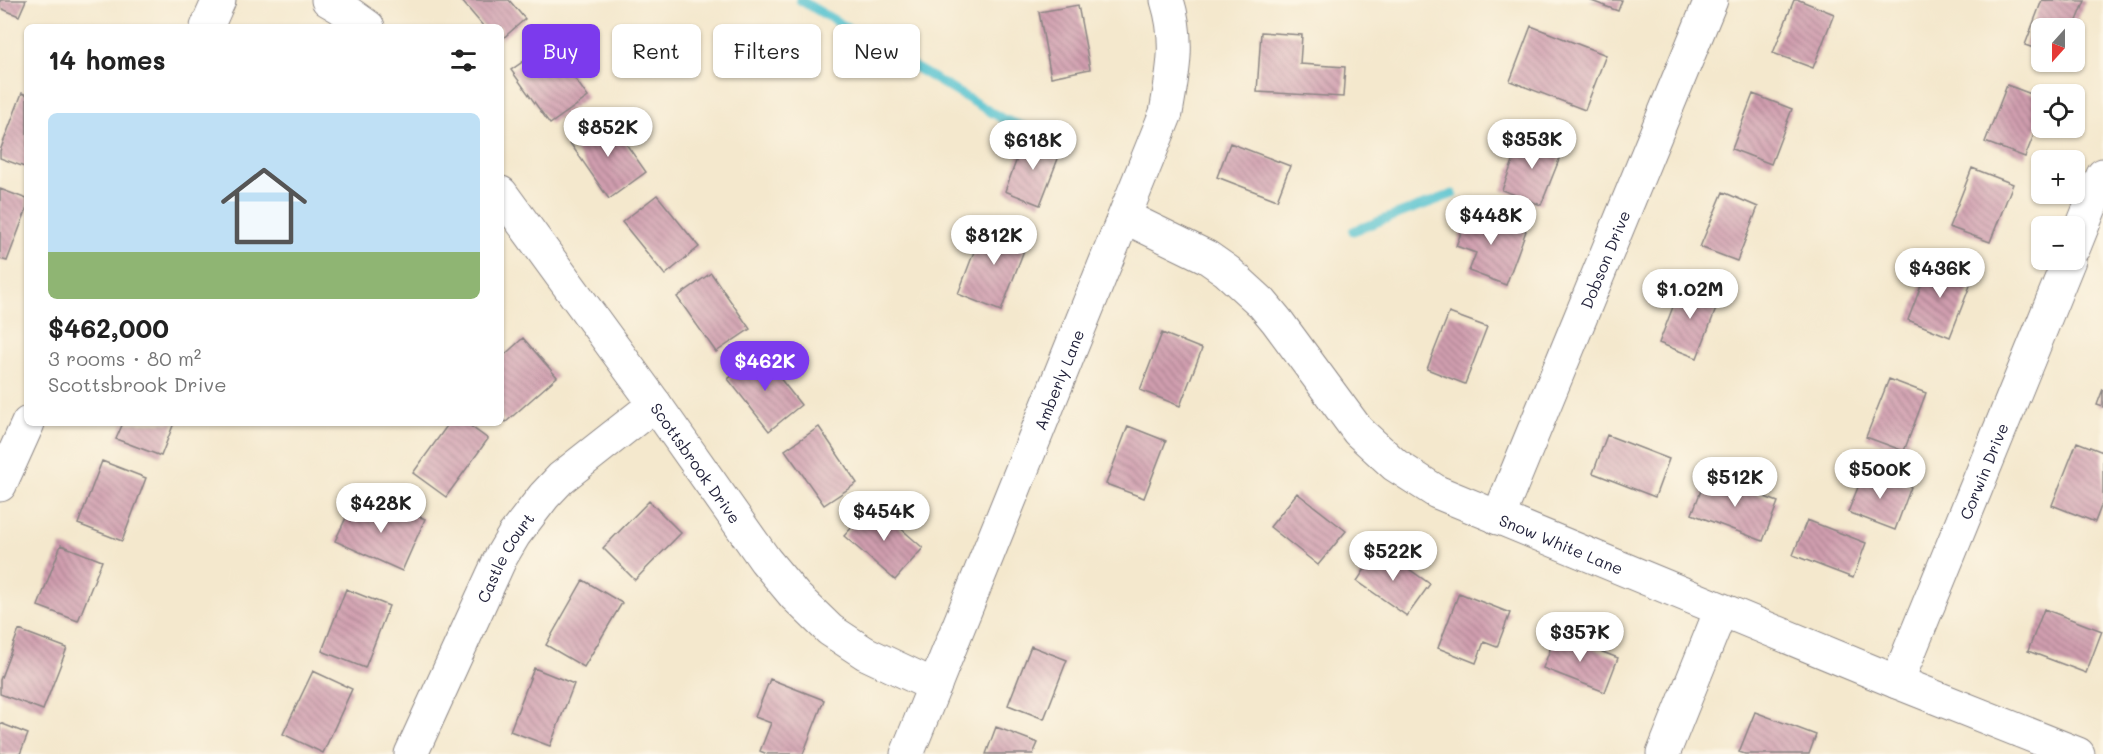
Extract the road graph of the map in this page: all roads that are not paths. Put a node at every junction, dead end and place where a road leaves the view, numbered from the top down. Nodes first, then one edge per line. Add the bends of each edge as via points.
1 (219, 0) edge
2 (328, 0) edge
3 (1167, 0) edge
4 (1711, 0) edge
5 (208, 24) edge
6 (364, 24) edge
7 (2103, 175) edge
8 (504, 197) edge
9 (1125, 217) junction
10 (2085, 220) edge
11 (2065, 270) edge
12 (655, 404) junction
13 (27, 426) edge
14 (0, 485) edge
15 (1498, 518) junction
16 (1720, 610) junction
17 (1897, 682) junction
18 (935, 686) junction
19 (411, 754) edge
20 (907, 754) edge
21 (1664, 754) edge
22 (2078, 754) edge

1 - 5 street
2 - 6 street
3 - 9 street, Amberly Lane via 1176,55 1166,113
4 - 15 street, Dobson Drive
7 - 10 street
8 - 12 street, Scottsbrook Drive
9 - 15 street, Snow White Lane via 1207,257 1262,303 1358,431 1395,465 1437,492
9 - 18 street, Amberly Lane
11 - 17 street, Corwin Drive
12 - 18 street, Scottsbrook Drive via 765,560 795,596 830,630 865,653
12 - 19 street, Castle Court via 561,478 514,535
13 - 14 street
15 - 16 street, Snow White Lane
16 - 17 street, Snow White Lane
16 - 21 street
17 - 22 street, Snow White Lane
18 - 20 street, Amberly Lane

